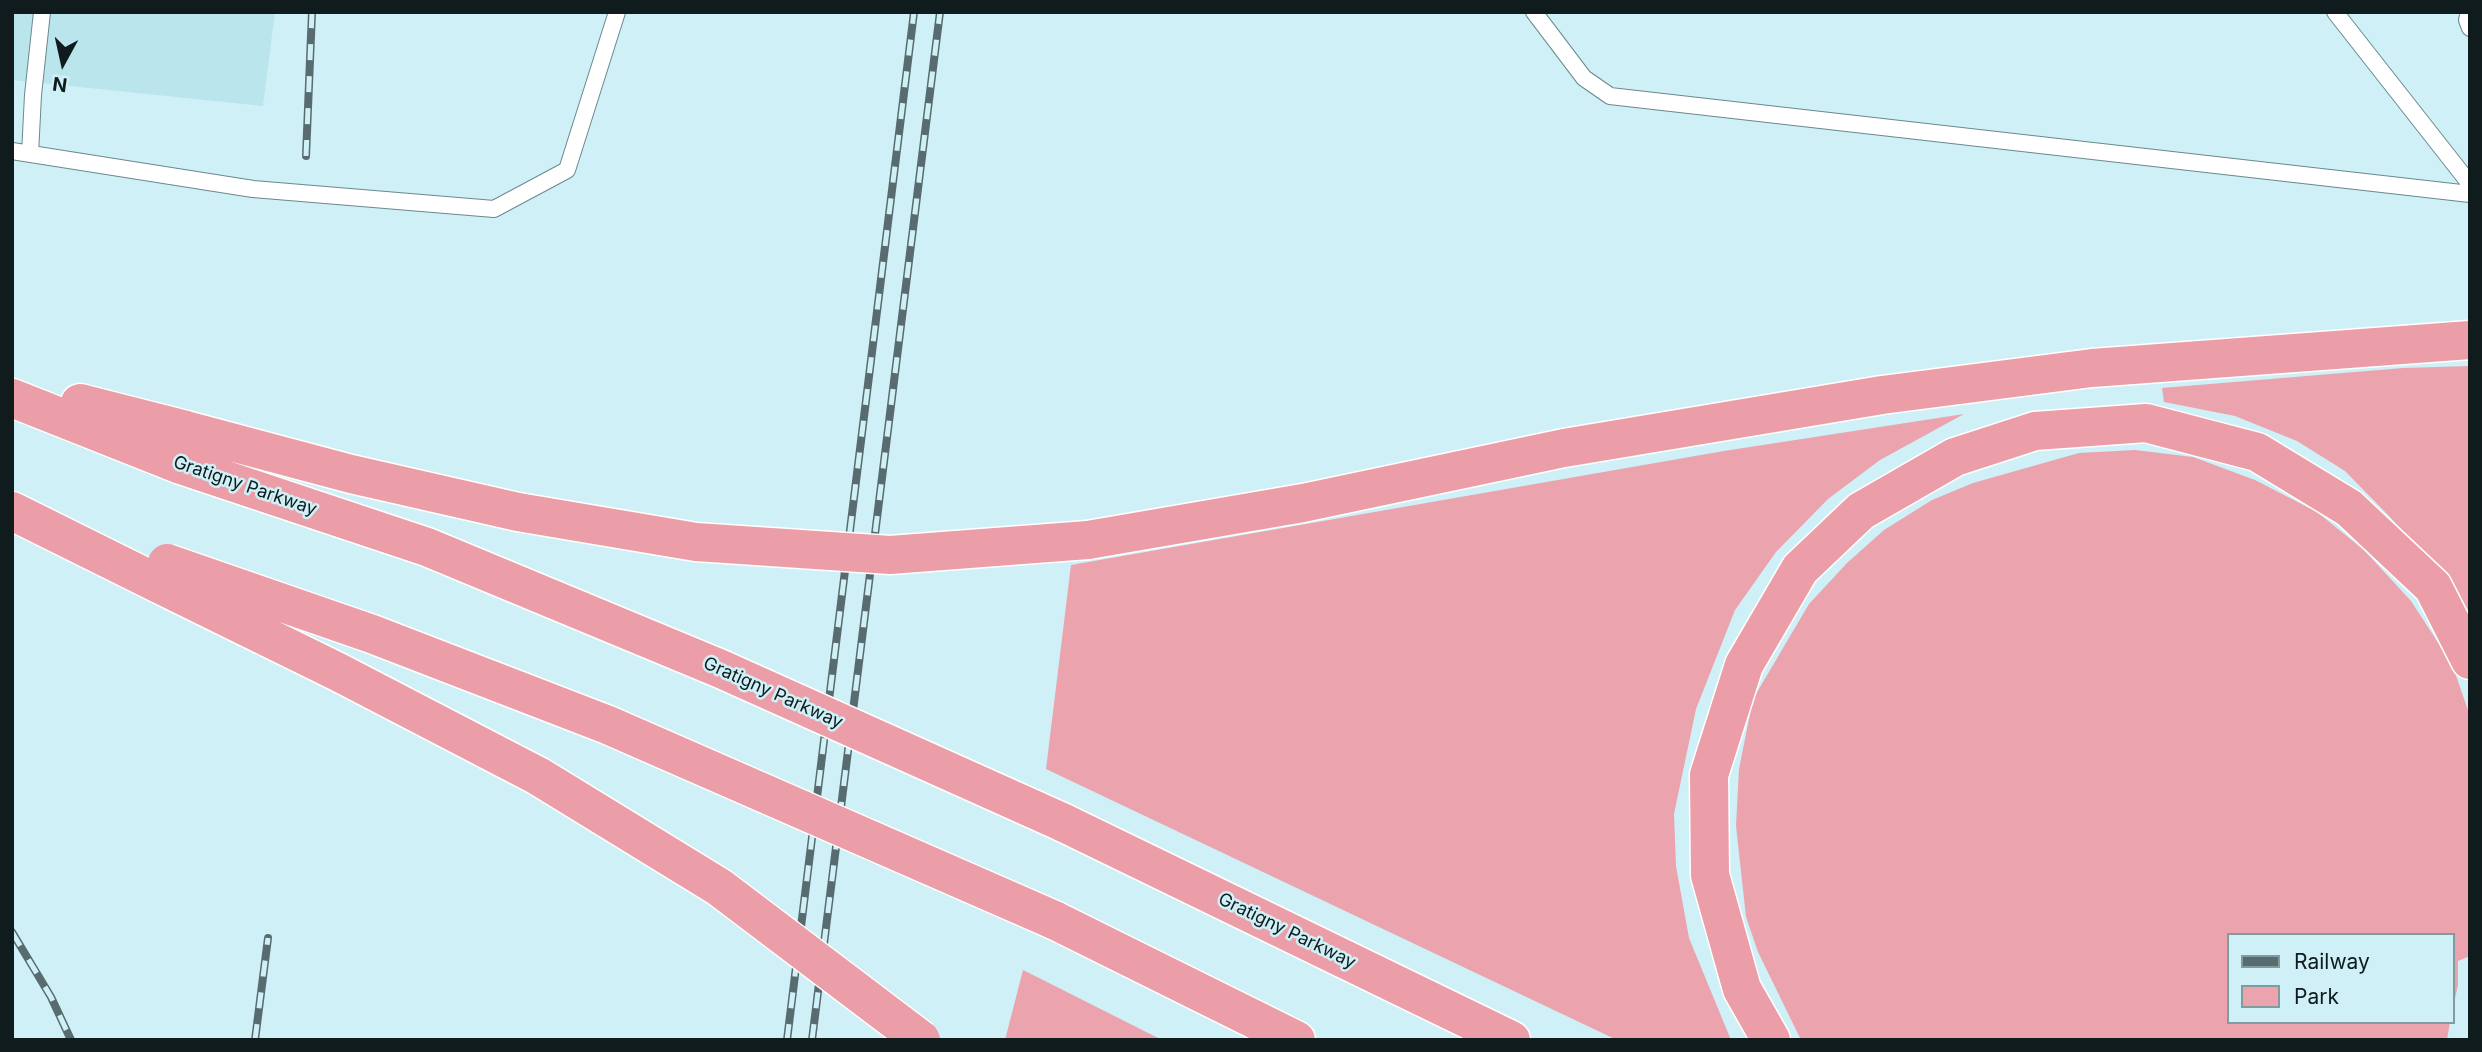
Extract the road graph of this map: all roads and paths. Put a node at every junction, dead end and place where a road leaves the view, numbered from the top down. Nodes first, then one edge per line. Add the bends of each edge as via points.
1 (42, 12) edge
2 (617, 12) edge
3 (1534, 12) edge
4 (2335, 12) edge
5 (2469, 12) edge
6 (2470, 28) edge
7 (12, 151) edge
8 (30, 153) junction
9 (2470, 184) edge
10 (2470, 194) edge
11 (2470, 340) edge
12 (12, 385) edge
13 (12, 398) edge
14 (184, 447) junction
15 (12, 511) edge
16 (164, 574) junction
17 (2470, 660) edge
18 (921, 1040) edge
19 (1296, 1040) edge
20 (1511, 1040) edge
21 (1771, 1040) edge

1 - 8 lane
2 - 8 lane via 567,170 494,209 253,189
3 - 10 lane via 1584,78 1610,96
4 - 9 lane
5 - 6 lane
7 - 8 lane
11 - 14 highway, bridge via 2092,368 1882,395 1564,448 1303,503 1088,540 890,555 696,542 519,512 351,474
12 - 14 highway
13 - 14 highway, Gratigny Parkway
14 - 20 highway, Gratigny Parkway, bridge via 721,669 1062,822
15 - 16 highway
16 - 18 highway, bridge via 338,672 538,776 719,887
16 - 19 highway, bridge via 372,634 608,725 1054,920
17 - 21 highway via 2433,587 2349,508 2257,452 2146,423 2035,431 1955,457 1861,510 1800,569 1744,665 1709,775 1710,874 1742,989

